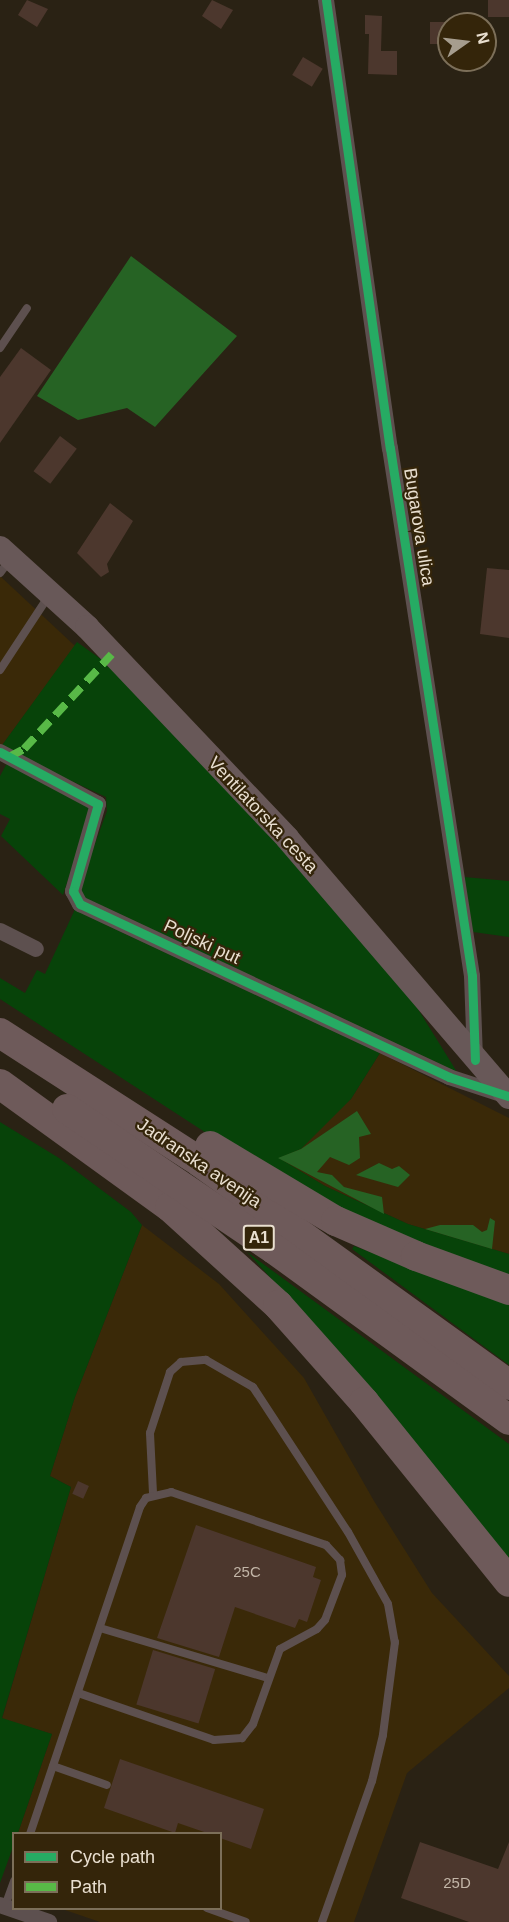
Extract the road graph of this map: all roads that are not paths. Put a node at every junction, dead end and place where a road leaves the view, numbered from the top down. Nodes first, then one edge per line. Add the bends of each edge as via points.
1 (326, 0) edge
2 (27, 308) dead end
3 (0, 348) edge
4 (4, 560) edge
5 (50, 594) junction
6 (0, 670) edge
7 (0, 752) edge
8 (0, 930) edge
9 (36, 949) dead end
10 (0, 1011) edge
11 (0, 1033) edge
12 (475, 1060) junction
13 (0, 1069) edge
14 (0, 1084) edge
15 (509, 1097) edge
16 (509, 1290) edge
17 (509, 1385) edge
18 (509, 1420) edge
19 (153, 1493) junction
20 (509, 1582) edge
21 (100, 1628) junction
22 (268, 1678) junction
23 (78, 1693) junction
24 (53, 1766) junction
25 (107, 1785) dead end
26 (30, 1832) edge
27 (12, 1885) edge
28 (2, 1906) edge
29 (14, 1910) edge
30 (213, 1910) edge
31 (50, 1922) edge
32 (246, 1922) edge
33 (322, 1922) edge

1 - 12 street, Bugarova ulica via 470,964
2 - 3 lane
4 - 5 main road, Ventilatorska cesta
5 - 6 lane
5 - 12 main road, Ventilatorska cesta via 87,627 287,838
7 - 15 street, Poljski put via 98,804 73,891 80,904 449,1077
8 - 9 street
10 - 16 highway via 268,1183 336,1221
11 - 17 highway, Jadranska avenija / A1 via 200,1162
12 - 15 main road, Ventilatorska cesta
13 - 18 highway, Jadranska avenija / A1 via 177,1181
14 - 20 highway via 170,1207 278,1305 364,1402
19 - 21 lane via 140,1507
19 - 22 lane via 171,1492 334,1550 342,1575 325,1620 317,1629 280,1649
19 - 33 lane via 150,1433 170,1372 181,1362 206,1360 253,1386 348,1532 388,1604 395,1642 383,1735 372,1781
21 - 22 lane
21 - 23 lane
22 - 23 lane via 254,1724 248,1734 233,1742 214,1740
23 - 24 lane
24 - 25 lane
24 - 26 lane
27 - 28 lane
29 - 31 street
30 - 32 lane

